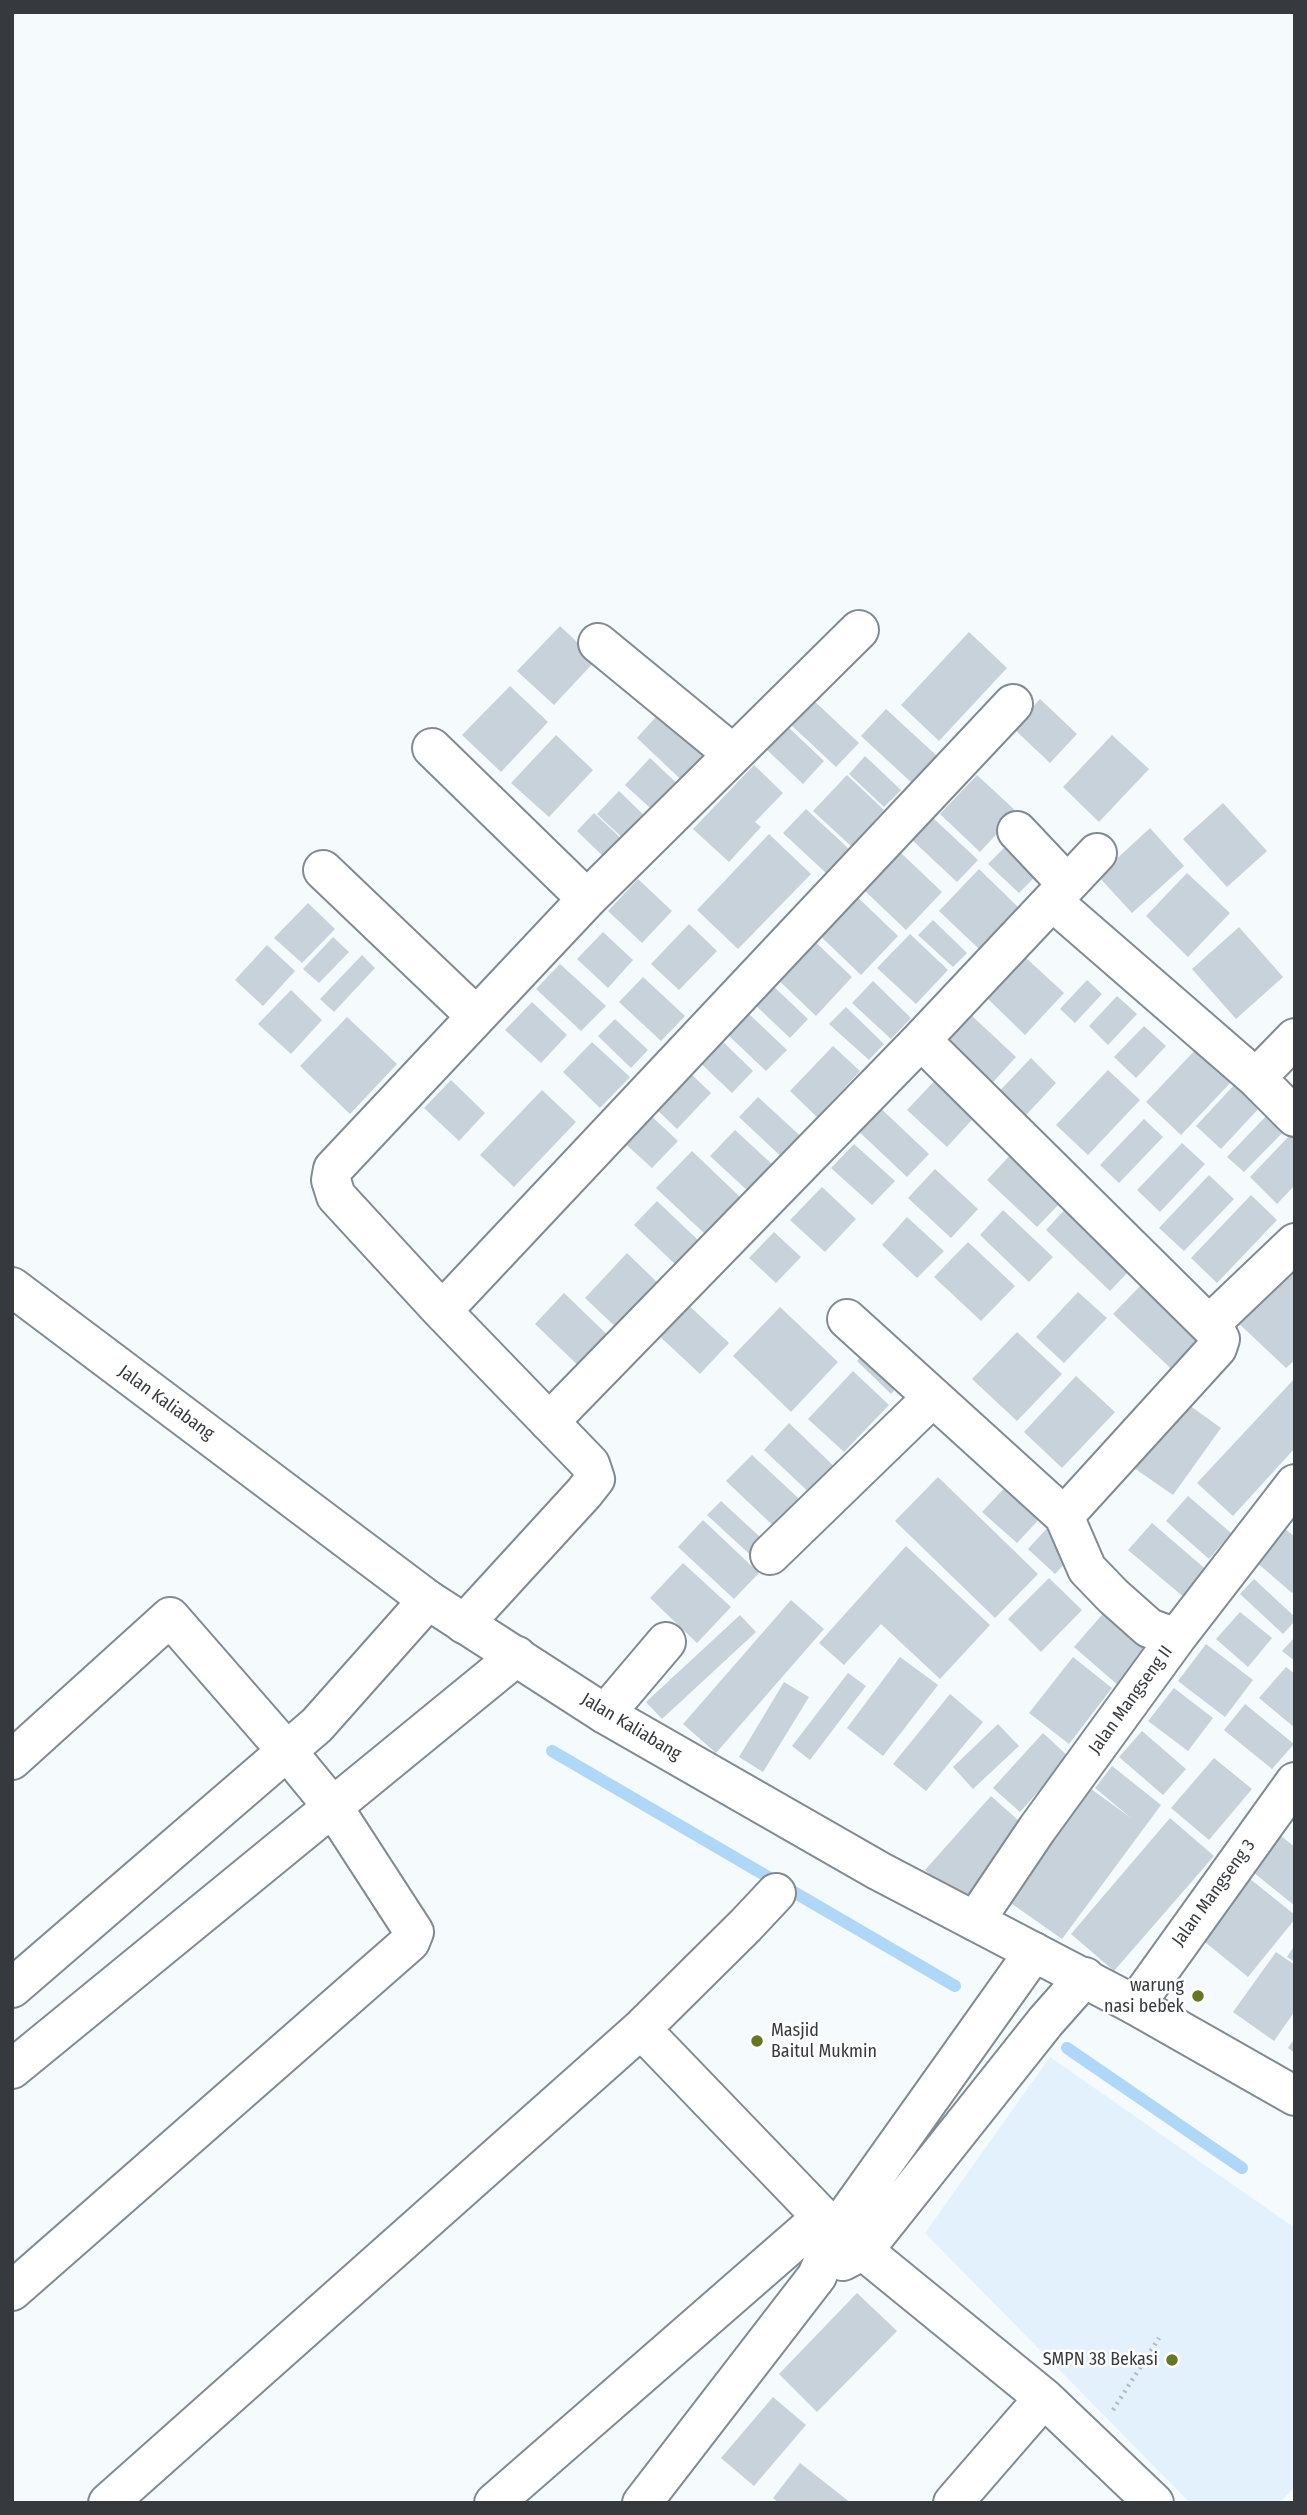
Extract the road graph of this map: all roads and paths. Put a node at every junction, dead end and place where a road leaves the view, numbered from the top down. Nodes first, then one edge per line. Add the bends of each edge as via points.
1 (859, 630) dead end
2 (598, 643) dead end
3 (1013, 704) dead end
4 (432, 748) dead end
5 (733, 754) junction
6 (1017, 831) dead end
7 (1097, 853) dead end
8 (324, 870) dead end
9 (1060, 893) junction
10 (587, 899) junction
11 (476, 1016) junction
12 (1295, 1038) edge
13 (921, 1040) junction
14 (1256, 1078) junction
15 (1295, 1117) edge
16 (1295, 1243) edge
17 (12, 1287) edge
18 (442, 1311) junction
19 (847, 1319) dead end
20 (1209, 1325) junction
21 (933, 1397) junction
22 (549, 1422) junction
23 (1295, 1484) edge
24 (1063, 1516) junction
25 (770, 1555) dead end
26 (428, 1600) junction
27 (464, 1624) junction
28 (1176, 1638) junction
29 (666, 1642) dead end
30 (517, 1656) junction
31 (605, 1714) junction
32 (286, 1750) junction
33 (12, 1760) edge
34 (1295, 1782) edge
35 (332, 1807) junction
36 (776, 1893) dead end
37 (975, 1921) junction
38 (1034, 1952) junction
39 (1084, 1977) junction
40 (12, 1988) edge
41 (1136, 2005) junction
42 (641, 2029) junction
43 (12, 2069) edge
44 (1295, 2096) edge
45 (841, 2232) junction
46 (12, 2291) edge
47 (1159, 2338) dead end
48 (1044, 2398) junction
49 (1092, 2444) junction
50 (127, 2497) edge
51 (494, 2503) edge
52 (642, 2503) edge
53 (953, 2503) edge
54 (1154, 2503) edge

1 - 5 street
2 - 5 street
3 - 18 street
4 - 10 street
5 - 10 street
6 - 9 street
7 - 9 street
8 - 11 street
9 - 13 street
9 - 14 street
10 - 11 street
11 - 18 street via 333,1169 331,1180 336,1196
12 - 14 street
13 - 20 street
13 - 22 street
14 - 15 street
16 - 20 street
17 - 26 street, Jalan Kaliabang
18 - 22 street
19 - 21 street
20 - 24 street via 1220,1339 1217,1348
21 - 24 street
21 - 25 street
22 - 27 street via 590,1464 595,1479
23 - 28 street, Jalan Mangseng II
24 - 28 street via 1087,1569 1112,1596 1149,1628
26 - 27 street, Jalan Kaliabang
26 - 32 street via 317,1725
27 - 30 street, Jalan Kaliabang
28 - 37 street, Jalan Mangseng II
29 - 31 street
30 - 31 street, Jalan Kaliabang
30 - 35 street
31 - 37 street, Jalan Kaliabang
32 - 33 street via 170,1617
32 - 35 street
32 - 40 street
34 - 41 street, Jalan Mangseng 3
35 - 43 street
35 - 46 street via 408,1920 414,1932 410,1942
36 - 42 street
37 - 38 street, Jalan Kaliabang
38 - 39 street, Jalan Kaliabang
38 - 45 street
39 - 41 street, Jalan Kaliabang
39 - 45 street via 1036,2033
41 - 44 street, Jalan Kaliabang
42 - 45 street
42 - 50 street
45 - 48 street
45 - 51 street
45 - 52 street via 817,2276
47 - 49 path
48 - 49 street
48 - 53 street
49 - 54 street

